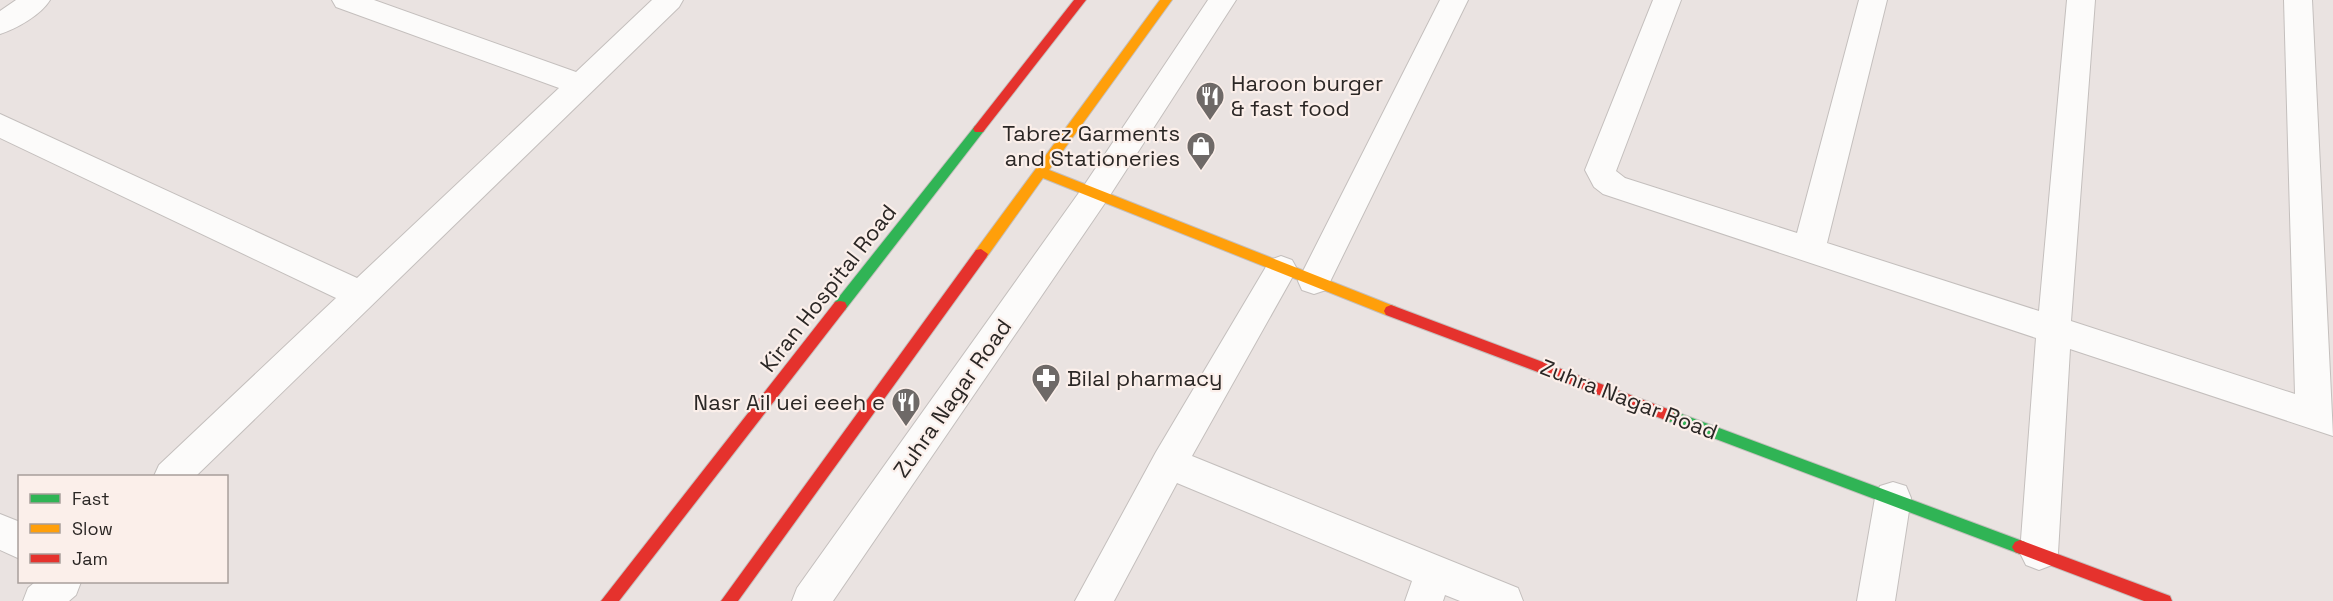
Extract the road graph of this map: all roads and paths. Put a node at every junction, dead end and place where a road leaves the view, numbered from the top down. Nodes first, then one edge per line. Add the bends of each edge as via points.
1 (36, 0) edge
2 (346, 0) edge
3 (669, 0) edge
4 (1080, 0) edge
5 (1166, 0) edge
6 (1222, 0) edge
7 (1454, 0) edge
8 (1667, 0) edge
9 (1873, 0) edge
10 (2081, 0) edge
11 (2298, 0) edge
12 (0, 24) edge
13 (580, 85) junction
14 (0, 125) edge
15 (1041, 172) junction
16 (1094, 195) junction
17 (1809, 249) junction
18 (1281, 269) junction
19 (1314, 281) junction
20 (362, 295) junction
21 (2054, 328) junction
22 (2323, 418) edge
23 (1169, 464) junction
24 (174, 475) edge
25 (1893, 498) junction
26 (0, 531) edge
27 (18, 541) edge
28 (2039, 553) junction
29 (61, 583) edge
30 (1429, 587) edge
31 (42, 601) edge
32 (609, 601) edge
33 (729, 601) edge
34 (810, 601) edge
35 (1094, 601) edge
36 (1504, 601) edge
37 (1875, 601) edge
38 (2164, 601) edge

1 - 12 street
2 - 13 street
3 - 13 street
4 - 32 main road, Kiran Hospital Road
5 - 15 main road
6 - 16 street, Zuhra Nagar Road
7 - 19 street
8 - 17 street via 1600,170 1605,179 1614,186
9 - 17 street
10 - 21 street
11 - 22 street
13 - 20 street
14 - 20 street
15 - 16 main road
15 - 33 main road
16 - 18 main road, Zuhra Nagar Road
16 - 34 street, Zuhra Nagar Road
17 - 21 street
18 - 19 main road, Zuhra Nagar Road
18 - 23 street
19 - 25 main road, Zuhra Nagar Road
20 - 24 street
21 - 22 street
21 - 28 street
23 - 30 street
23 - 35 street
25 - 28 main road, Zuhra Nagar Road
25 - 37 street
26 - 27 street
28 - 38 main road, Zuhra Nagar Road
29 - 31 street
30 - 36 street

